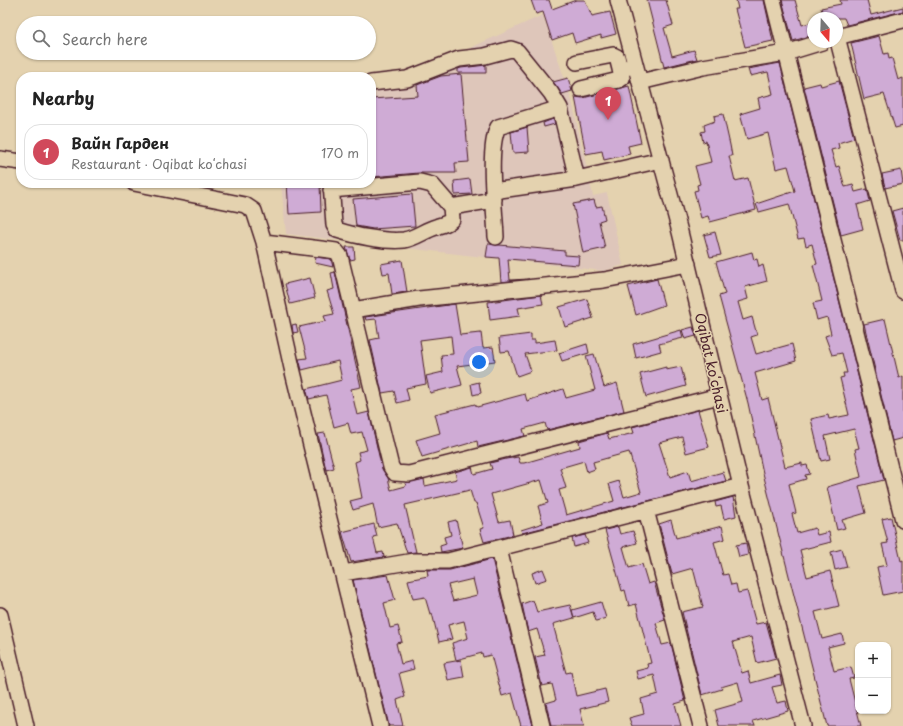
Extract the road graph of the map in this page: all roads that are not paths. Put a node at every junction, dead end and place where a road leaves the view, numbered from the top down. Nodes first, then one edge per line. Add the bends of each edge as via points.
1 (618, 0) edge
2 (773, 0) edge
3 (903, 20) edge
4 (843, 35) edge
5 (807, 47) edge
6 (840, 48) edge
7 (786, 53) junction
8 (576, 62) dead end
9 (628, 68) junction
10 (376, 82) edge
11 (640, 82) junction
12 (581, 89) dead end
13 (560, 108) junction
14 (0, 158) edge
15 (661, 160) junction
16 (16, 161) edge
17 (577, 179) junction
18 (376, 184) edge
19 (158, 188) edge
20 (331, 188) edge
21 (493, 196) junction
22 (451, 206) junction
23 (496, 236) dead end
24 (264, 242) junction
25 (688, 264) junction
26 (903, 291) edge
27 (353, 310) junction
28 (719, 396) junction
29 (741, 486) junction
30 (646, 510) junction
31 (903, 520) edge
32 (499, 549) junction
33 (343, 573) junction
34 (0, 615) edge
35 (26, 726) edge
36 (380, 726) edge
37 (542, 726) edge
38 (701, 726) edge
39 (803, 726) edge

1 - 9 street, Oqibat koʻchasi
2 - 7 street
3 - 4 street
5 - 7 street
6 - 26 street
7 - 11 street via 703,67
7 - 31 street
8 - 9 street via 613,55
9 - 11 street, Oqibat koʻchasi
9 - 12 street via 620,80
10 - 13 street via 407,79 459,59 511,49 517,51
11 - 15 street, Oqibat koʻchasi
13 - 17 street
13 - 21 street via 498,127 494,136
14 - 16 street
15 - 17 street
15 - 25 street, Oqibat koʻchasi
17 - 21 street
18 - 22 street via 420,182 432,185
19 - 24 street via 249,207 254,211
20 - 22 street via 334,225 337,230 356,236 404,240 417,236 448,224 452,219
21 - 22 street
21 - 23 street
24 - 27 street via 336,252 344,267
24 - 33 street
25 - 27 street via 604,280 419,300
25 - 28 street, Oqibat koʻchasi
27 - 28 street via 391,467 395,473 409,474
28 - 29 street, Oqibat koʻchasi
29 - 30 street
29 - 39 street, Oqibat koʻchasi
30 - 32 street
30 - 38 street
32 - 33 street via 448,561 414,561
32 - 37 street
33 - 36 street
34 - 35 street

